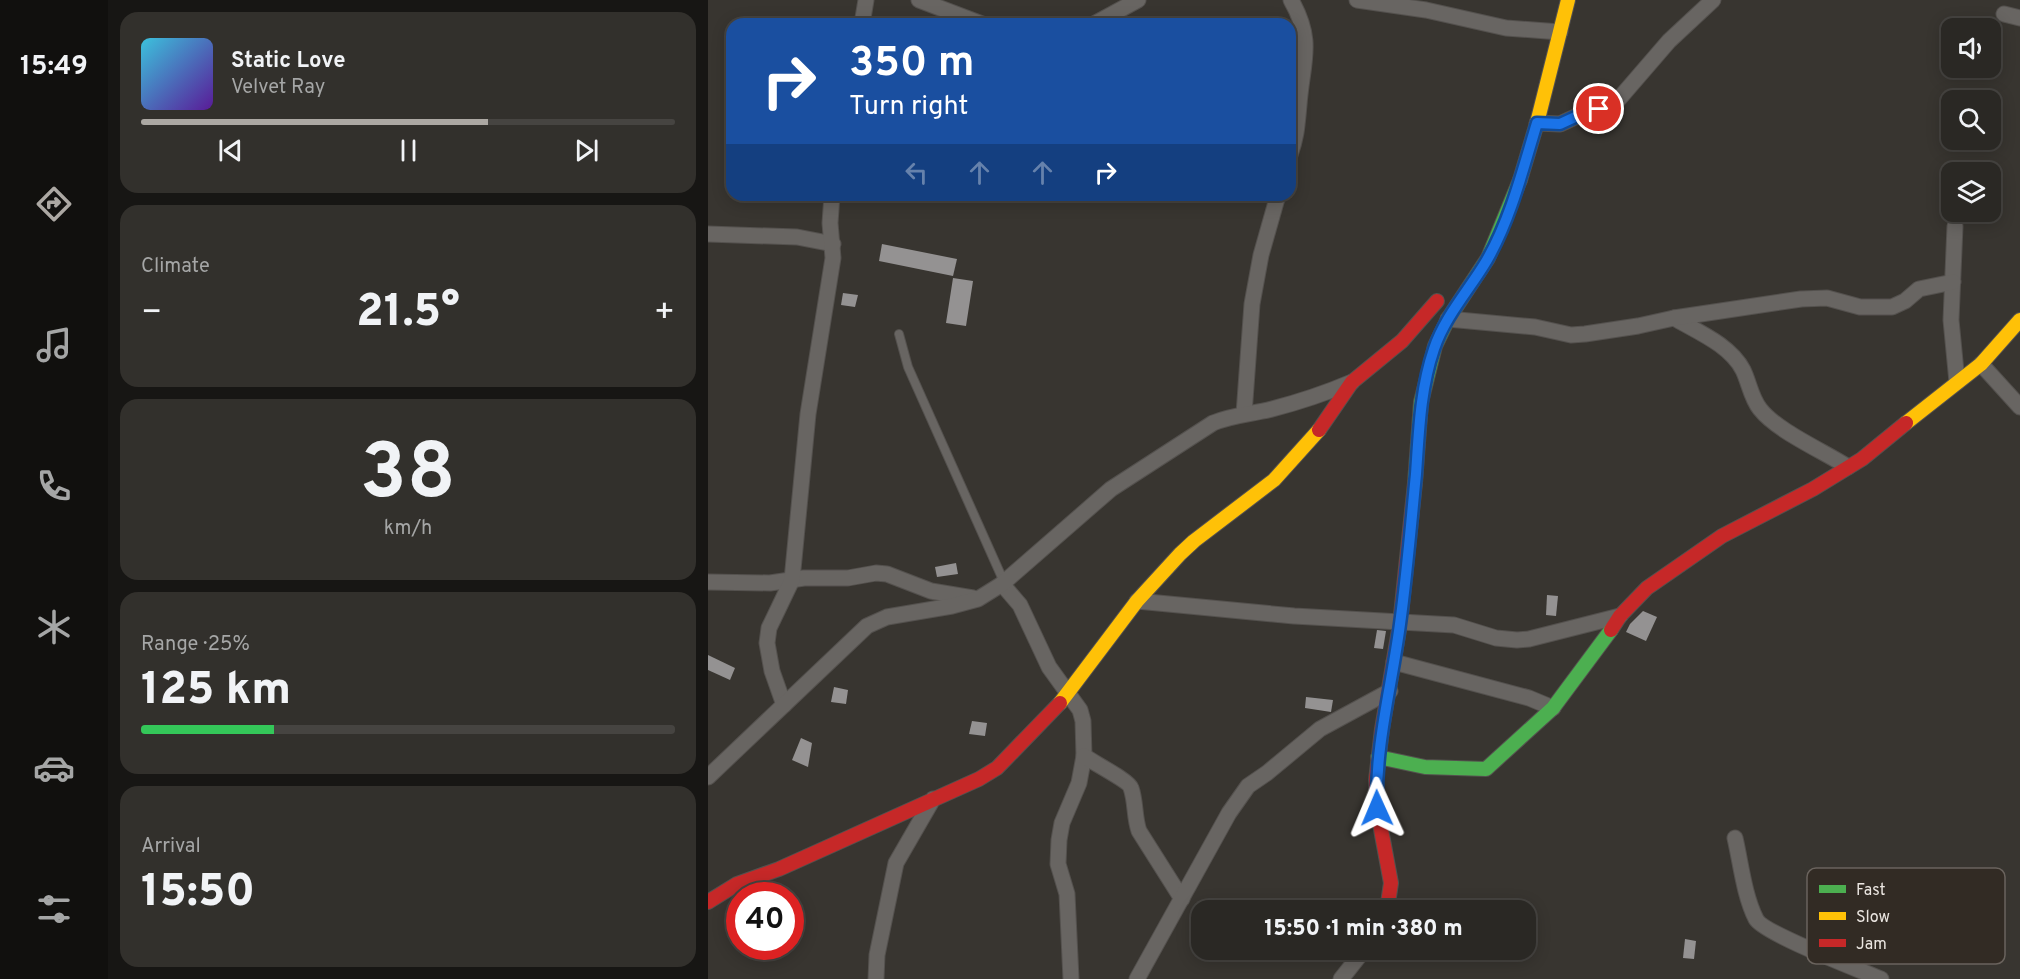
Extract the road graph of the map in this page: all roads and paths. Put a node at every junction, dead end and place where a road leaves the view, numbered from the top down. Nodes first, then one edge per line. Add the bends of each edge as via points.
1 (866, 0) edge
2 (919, 0) edge
3 (1138, 0) edge
4 (1291, 0) edge
5 (1357, 0) edge
6 (1568, 0) edge
7 (1713, 0) edge
8 (2004, 14) dead end
9 (863, 18) edge
10 (966, 18) edge
11 (1105, 18) edge
12 (2020, 18) edge
13 (1560, 32) junction
14 (1537, 123) junction
15 (1296, 134) edge
16 (832, 201) edge
17 (1276, 201) edge
18 (1954, 226) dead end
19 (708, 234) edge
20 (833, 244) junction
21 (1953, 282) junction
22 (1437, 301) dead end
23 (1674, 318) junction
24 (1448, 319) junction
25 (2020, 320) edge
26 (899, 334) dead end
27 (1981, 364) junction
28 (1352, 382) junction
29 (1956, 382) junction
30 (2020, 407) edge
31 (1244, 414) junction
32 (1848, 467) junction
33 (792, 580) junction
34 (708, 582) edge
35 (1003, 583) junction
36 (978, 598) junction
37 (1137, 601) junction
38 (1620, 616) junction
39 (1400, 624) junction
40 (1394, 662) junction
41 (1389, 691) junction
42 (1068, 695) junction
43 (784, 705) junction
44 (1553, 708) junction
45 (1084, 756) junction
46 (1378, 757) junction
47 (708, 777) edge
48 (933, 799) junction
49 (1735, 838) dead end
50 (1182, 899) junction
51 (1388, 900) edge
52 (708, 902) edge
53 (1807, 948) edge
54 (1356, 960) edge
55 (1845, 964) edge
56 (876, 979) edge
57 (1071, 979) edge
58 (1137, 979) edge
59 (1341, 979) edge
60 (1881, 979) edge

1 - 9 street
2 - 10 street
3 - 11 street
4 - 15 street via 1306,45
5 - 13 street via 1426,9 1506,28
6 - 13 street
7 - 14 street via 1669,41 1612,107 1586,112 1560,124
8 - 12 street
13 - 14 street
14 - 24 street via 1518,186 1488,258
16 - 20 street
17 - 31 street via 1251,304
18 - 21 street
19 - 20 street via 796,237
20 - 33 street via 808,414
21 - 23 street via 1919,289 1892,307 1860,307 1827,298 1801,299
21 - 29 street via 1951,320
22 - 28 street via 1402,341
23 - 24 street via 1571,335 1535,327
23 - 32 street via 1723,347 1735,359 1760,409 1776,423
24 - 39 street via 1435,346 1421,402
25 - 27 street
26 - 35 lane via 908,367
27 - 29 street
27 - 30 street
28 - 31 street via 1320,395
28 - 37 street via 1318,431 1274,480 1194,541
29 - 32 street
31 - 35 street via 1213,423 1111,489
32 - 38 street via 1722,536 1659,579
33 - 34 street via 770,584
33 - 36 street via 881,573 924,589
33 - 43 street via 769,628 767,643
35 - 36 street
35 - 42 street via 1020,605 1049,667
36 - 43 street via 876,621
37 - 39 street
37 - 42 street
38 - 39 street via 1517,640 1454,625
38 - 44 street
39 - 40 street
40 - 41 street
40 - 44 street
41 - 46 street
41 - 50 street via 1320,729 1248,786
42 - 45 street via 1083,721
42 - 48 street via 997,768
43 - 47 street
44 - 46 street via 1486,768 1425,766
45 - 50 street via 1128,782 1139,831
45 - 57 street via 1059,840 1058,864 1067,894
46 - 51 street via 1377,808 1391,883
48 - 52 street via 737,884
48 - 56 street via 896,863 880,937
49 - 53 street via 1757,922
50 - 58 street
54 - 59 street
55 - 60 street

